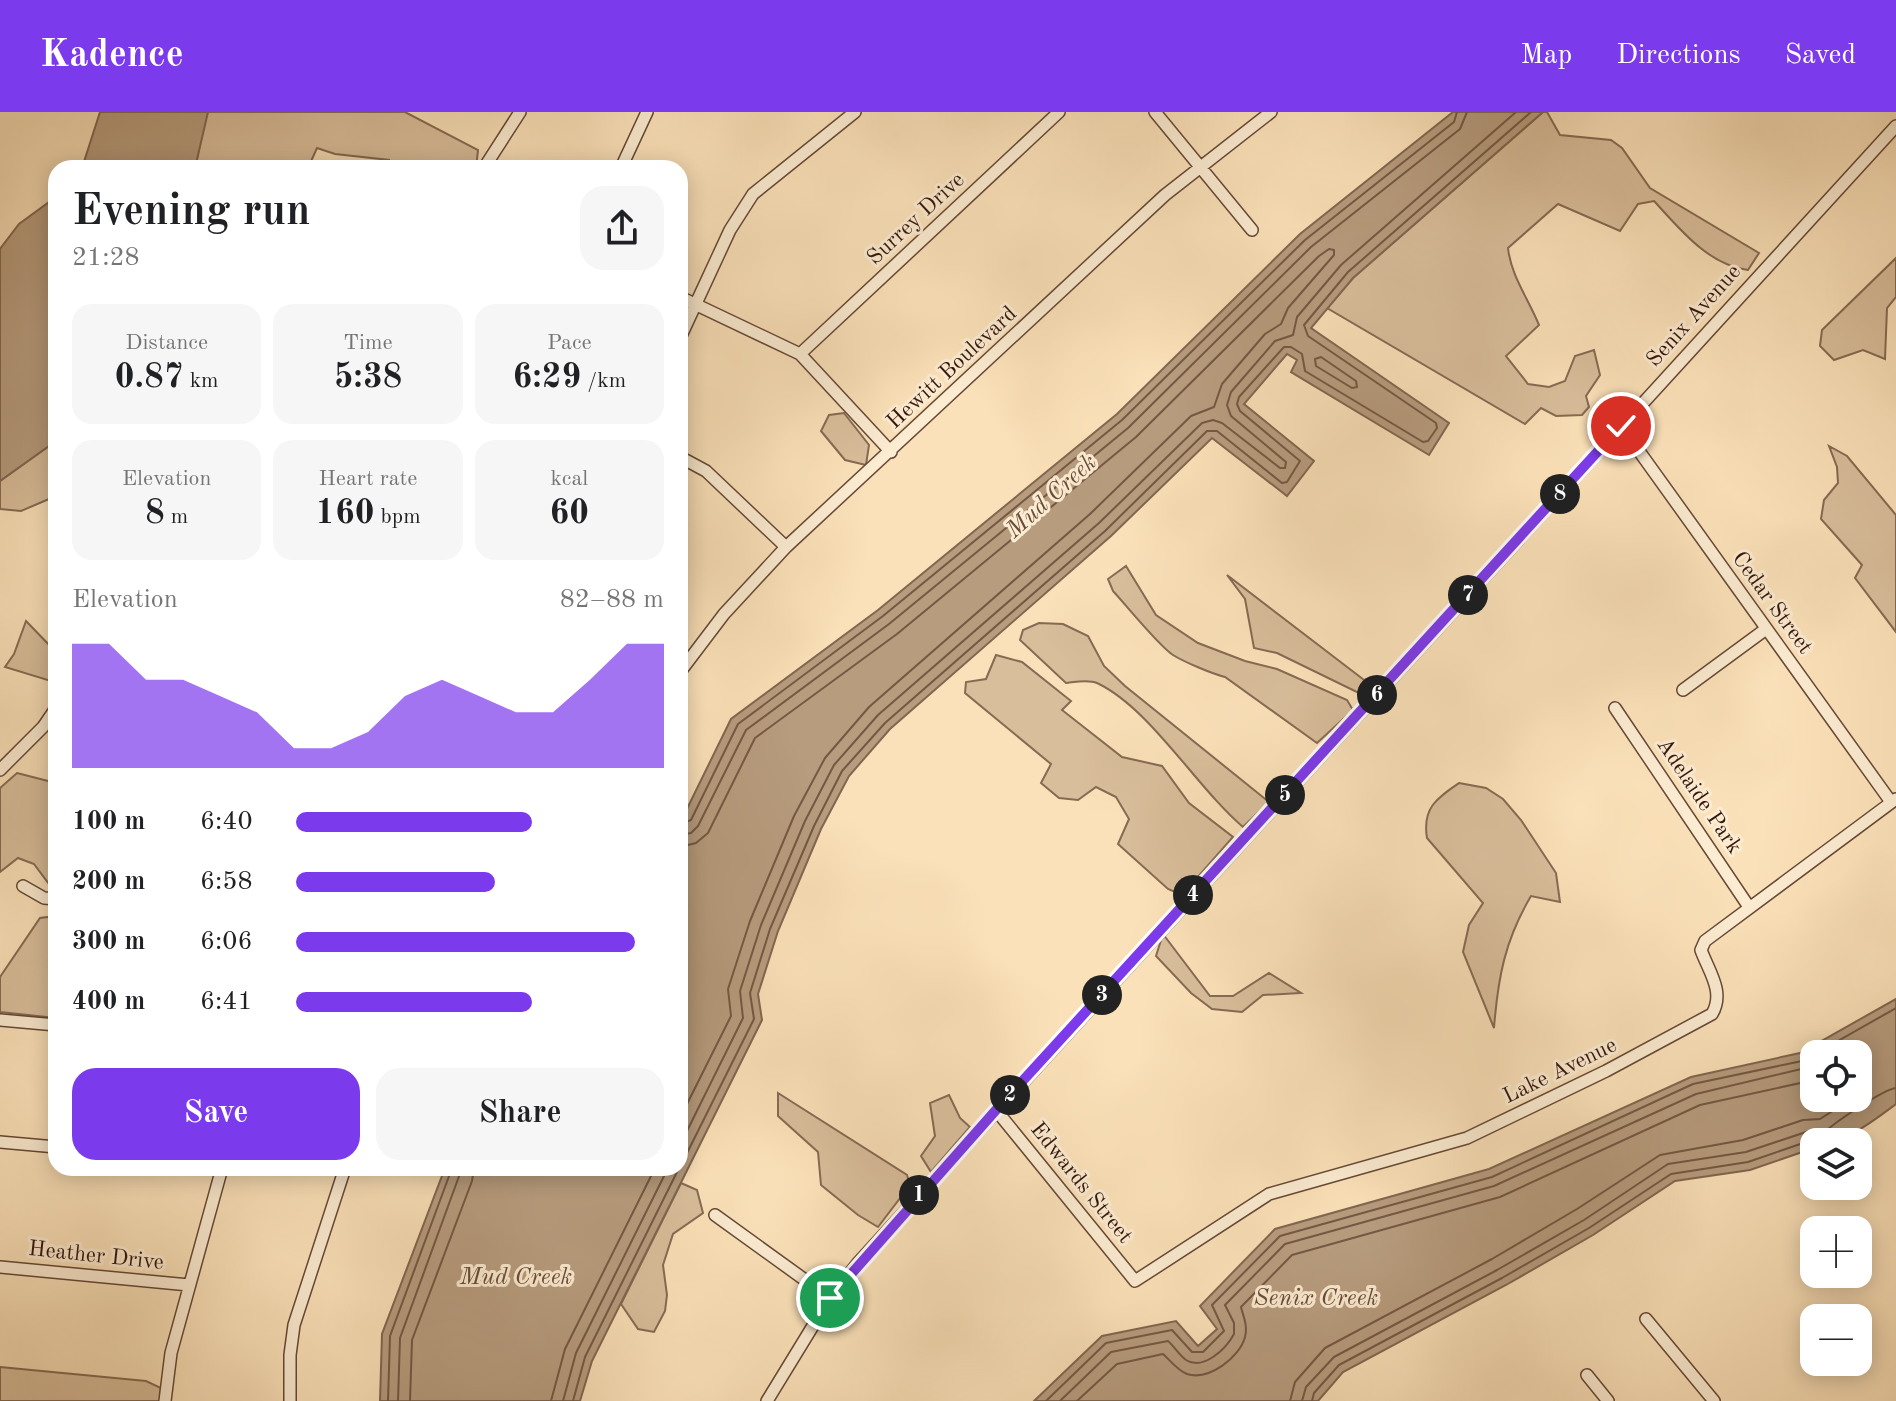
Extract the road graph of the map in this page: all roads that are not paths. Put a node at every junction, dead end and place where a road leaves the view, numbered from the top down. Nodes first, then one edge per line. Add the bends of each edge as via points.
1 (520, 112) edge
2 (855, 112) edge
3 (1059, 112) edge
4 (1155, 112) edge
5 (1271, 112) edge
6 (644, 113) edge
7 (1896, 126) edge
8 (489, 160) edge
9 (624, 160) edge
10 (1200, 168) junction
11 (1252, 230) dead end
12 (688, 300) edge
13 (696, 304) junction
14 (688, 321) edge
15 (800, 354) junction
16 (1621, 426) junction
17 (891, 452) junction
18 (688, 461) edge
19 (786, 547) junction
20 (1766, 629) junction
21 (688, 661) edge
22 (1683, 690) dead end
23 (1615, 708) dead end
24 (48, 720) edge
25 (0, 770) edge
26 (1894, 801) edge
27 (23, 886) dead end
28 (48, 898) edge
29 (1749, 907) junction
30 (0, 1020) edge
31 (48, 1024) edge
32 (996, 1110) junction
33 (0, 1142) edge
34 (48, 1146) edge
35 (220, 1176) edge
36 (342, 1176) edge
37 (715, 1215) dead end
38 (0, 1267) edge
39 (1135, 1281) joint
40 (189, 1285) junction
41 (830, 1298) junction
42 (1646, 1319) dead end
43 (1587, 1375) dead end
44 (165, 1401) edge
45 (290, 1401) edge
46 (767, 1401) edge
47 (1608, 1401) edge
48 (1714, 1401) edge

1 - 8 street
2 - 13 street via 753,194
3 - 15 street, Surrey Drive
4 - 10 street
5 - 10 street, Hewitt Boulevard
6 - 9 street
7 - 16 street, Senix Avenue
10 - 11 street
10 - 17 street, Hewitt Boulevard
12 - 13 street
13 - 14 street
13 - 15 street
15 - 17 street
16 - 20 street, Cedar Street
16 - 32 street, Senix Avenue
17 - 19 street, Hewitt Boulevard
18 - 19 street via 706,471
19 - 21 street, Hewitt Boulevard
20 - 22 street
20 - 26 street, Cedar Street
23 - 29 street, Adelaide Park
24 - 25 street
26 - 29 street, Lake Avenue
27 - 28 street
29 - 39 street, Lake Avenue via 1705,941 1701,950 1718,1004 1699,1023 1467,1138 1269,1194
30 - 31 street
32 - 39 street, Edwards Street
32 - 41 street, Senix Avenue
33 - 34 street
35 - 40 street
36 - 45 street via 297,1312
37 - 41 street
38 - 40 street, Heather Drive
40 - 44 street
41 - 46 street, Senix Avenue
42 - 48 street
43 - 47 street

